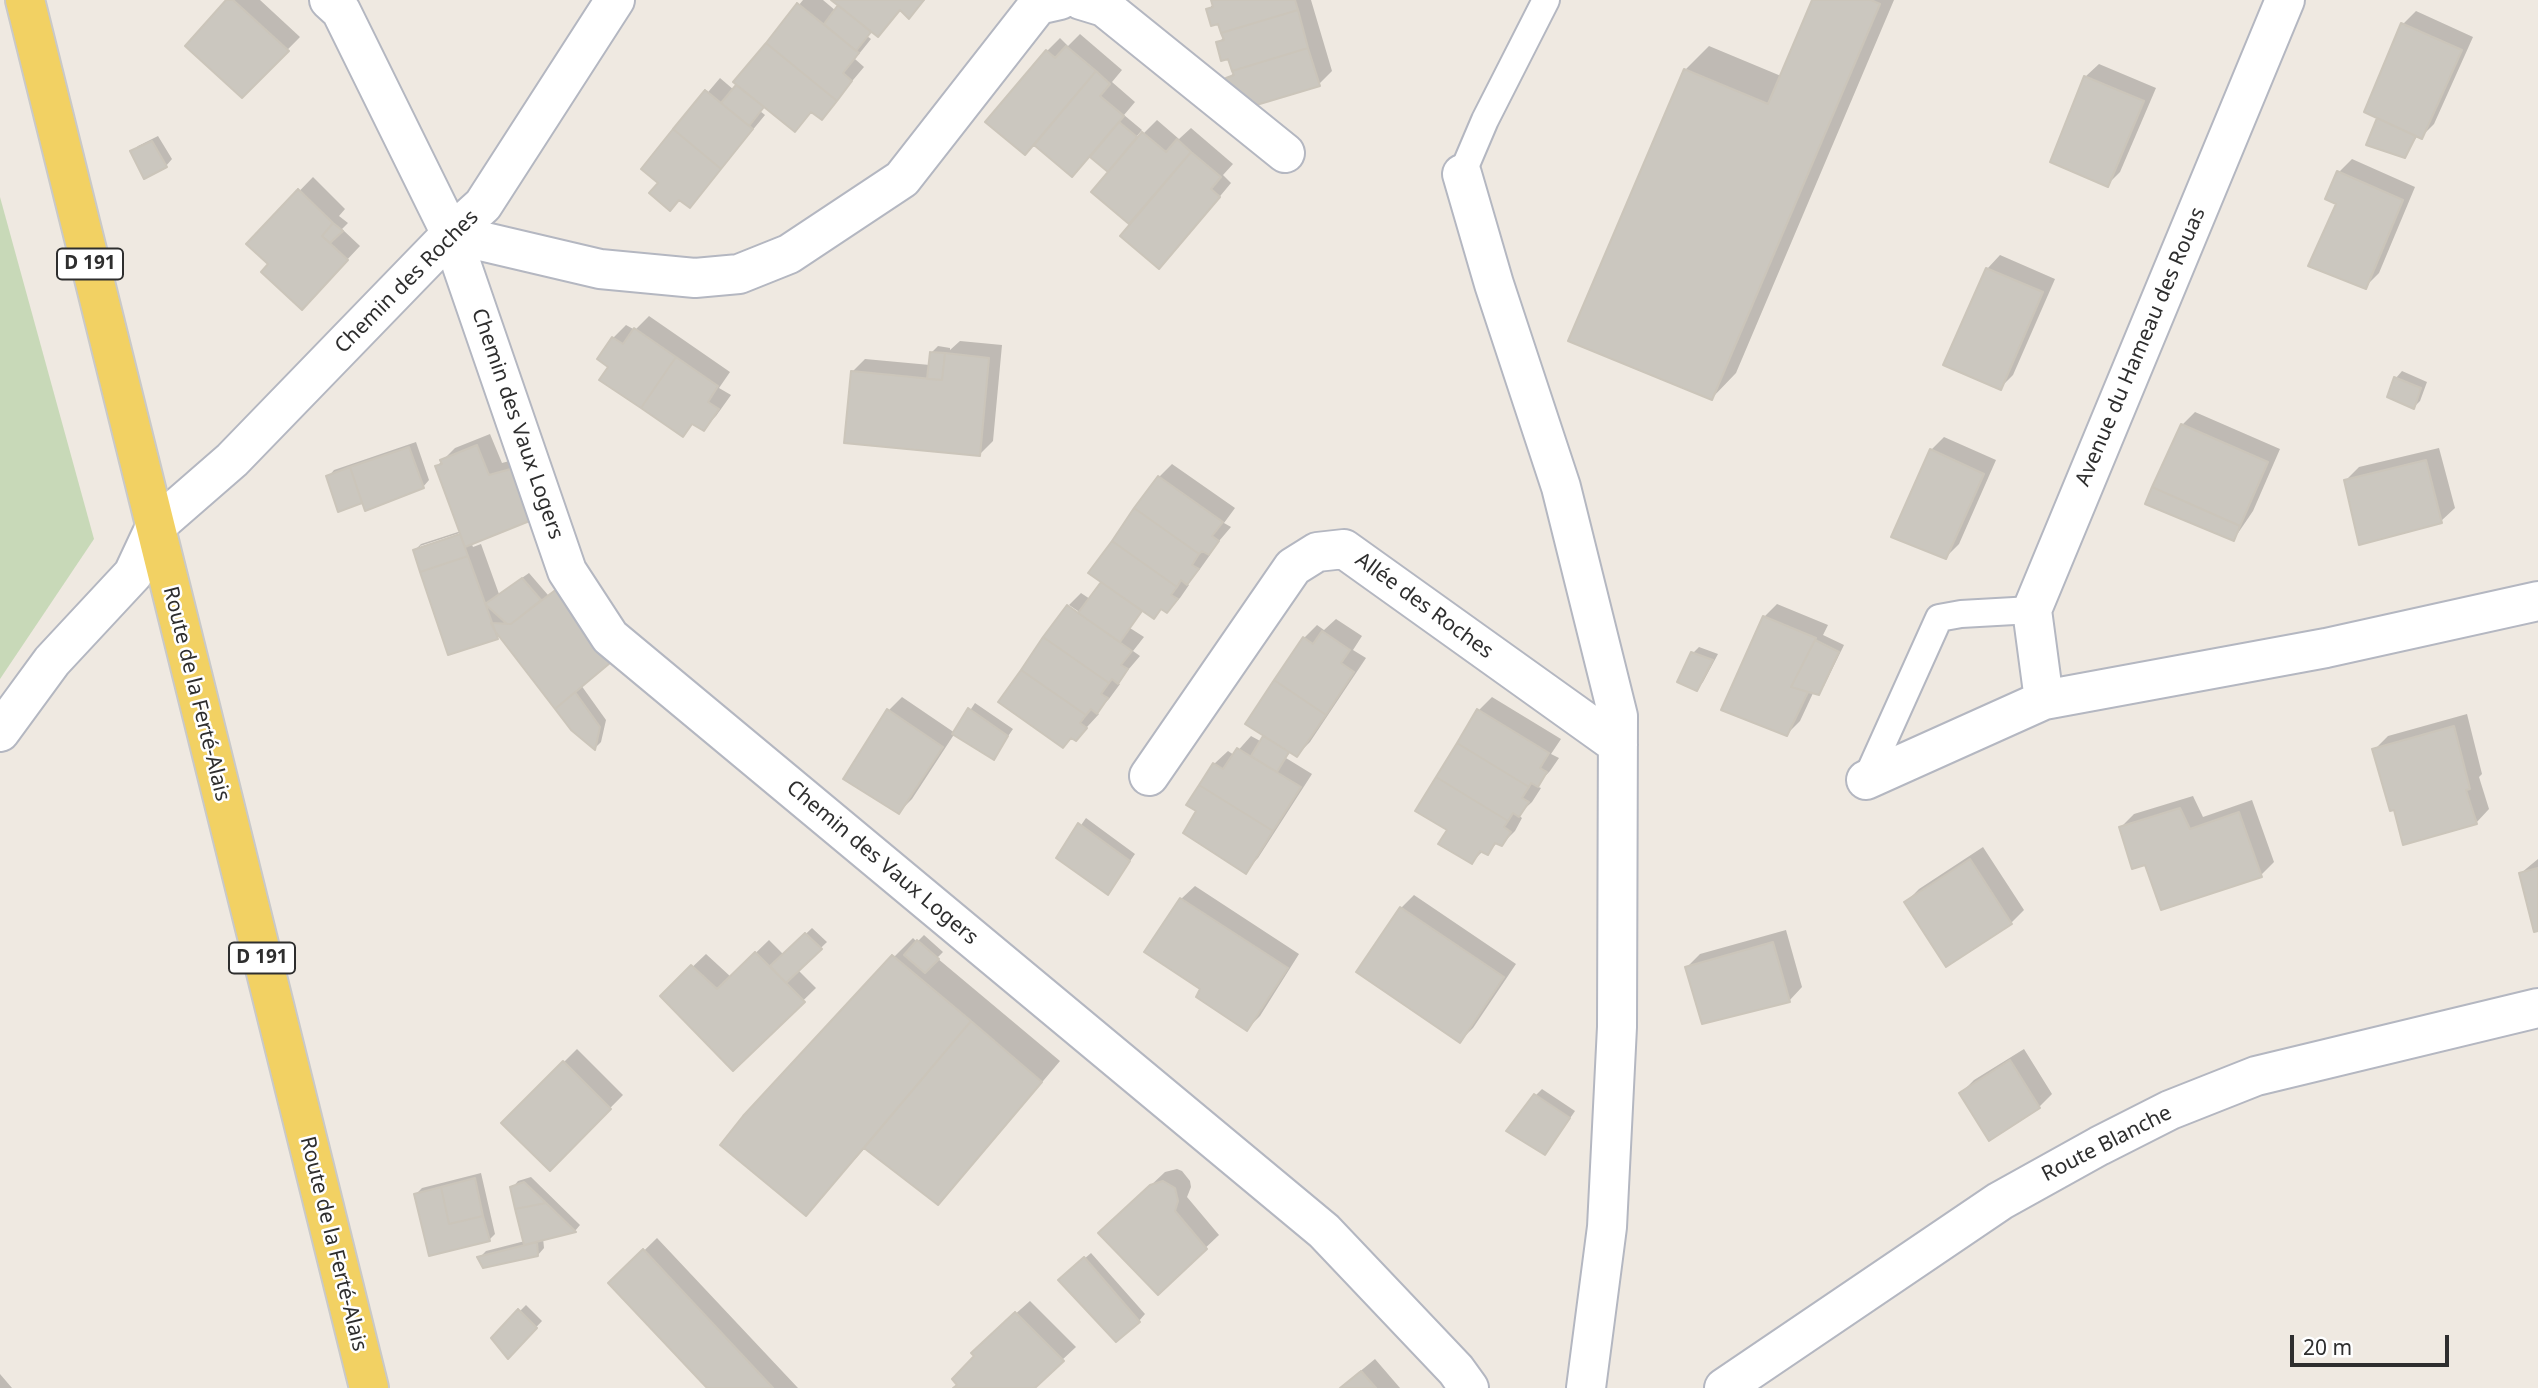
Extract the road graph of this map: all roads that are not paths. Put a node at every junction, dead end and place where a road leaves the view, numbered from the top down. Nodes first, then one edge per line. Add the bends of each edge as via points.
1 (25, 0) edge
2 (329, 0) edge
3 (615, 0) edge
4 (1060, 0) edge
5 (1081, 0) edge
6 (1546, 0) edge
7 (2285, 0) edge
8 (1285, 153) dead end
9 (1462, 174) joint
10 (451, 234) junction
11 (155, 527) junction
12 (2538, 601) edge
13 (2032, 610) junction
14 (2043, 700) junction
15 (0, 732) edge
16 (1618, 745) junction
17 (1149, 776) dead end
18 (1866, 780) joint
19 (2538, 1008) edge
20 (369, 1388) edge
21 (1469, 1388) edge
22 (1586, 1388) edge
23 (1724, 1388) edge

1 - 11 main road, Route de la Ferté-Alais / D 191
2 - 10 street, Chemin des Vaux Logers via 341,11
3 - 10 street, Chemin des Roches via 484,205
4 - 10 street via 1038,5 902,179 789,254 739,274 695,278 600,269
5 - 8 street via 1104,7
6 - 9 lane
7 - 13 street, Avenue du Hameau des Rouas
9 - 16 street via 1561,487 1618,716
10 - 11 street, Chemin des Roches via 232,460
10 - 21 street, Chemin des Vaux Logers via 567,571 610,637 1324,1231
11 - 15 street via 132,574 52,661
11 - 20 main road, Route de la Ferté-Alais / D 191
12 - 14 street via 2326,648
13 - 14 street, Avenue du Hameau des Rouas
13 - 18 lane via 1939,618
14 - 18 street
16 - 17 street, Allée des Roches via 1344,549 1317,552 1293,567
16 - 22 street via 1616,1054 1607,1227
19 - 23 street, Route Blanche via 2256,1076 2169,1110 2000,1200

